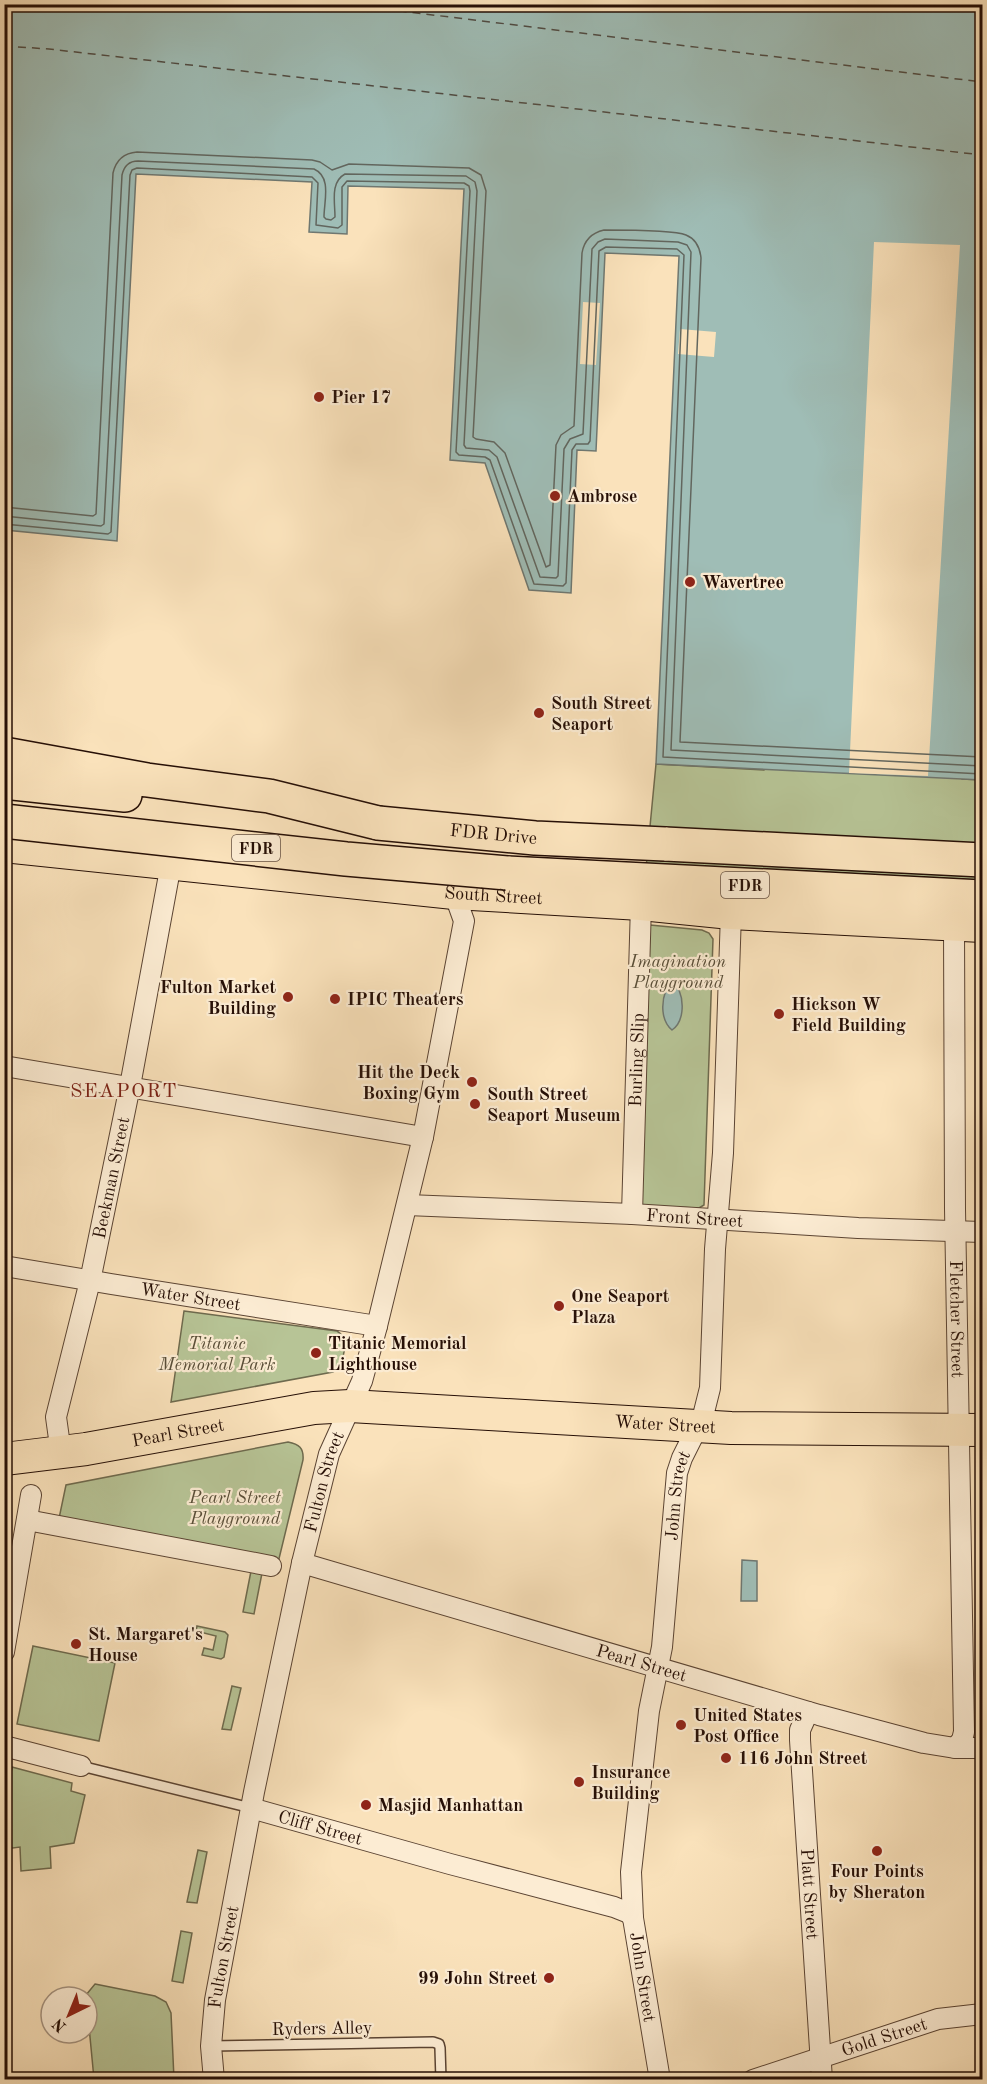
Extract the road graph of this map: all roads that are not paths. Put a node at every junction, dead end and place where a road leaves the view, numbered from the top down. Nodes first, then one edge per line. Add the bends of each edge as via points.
1 (4, 754) edge
2 (4, 782) edge
3 (4, 820) edge
4 (378, 823) junction
5 (4, 846) edge
6 (982, 860) edge
7 (171, 864) junction
8 (454, 893) junction
9 (982, 897) edge
10 (641, 904) junction
11 (731, 913) junction
12 (968, 926) edge
13 (4, 1066) edge
14 (130, 1086) junction
15 (423, 1137) junction
16 (407, 1205) junction
17 (632, 1214) junction
18 (717, 1219) junction
19 (956, 1231) junction
20 (982, 1232) edge
21 (4, 1266) edge
22 (90, 1281) junction
23 (377, 1326) junction
24 (350, 1406) junction
25 (698, 1427) junction
26 (971, 1430) edge
27 (61, 1453) junction
28 (4, 1459) edge
29 (31, 1495) dead end
30 (27, 1520) junction
31 (302, 1563) junction
32 (271, 1566) dead end
33 (4, 1652) edge
34 (658, 1668) junction
35 (808, 1712) junction
36 (4, 1746) edge
37 (955, 1748) junction
38 (982, 1748) edge
39 (81, 1766) joint
40 (251, 1808) junction
41 (633, 1918) junction
42 (982, 2013) edge
43 (211, 2046) junction
44 (820, 2059) junction
45 (214, 2079) edge
46 (441, 2079) edge
47 (660, 2079) edge
48 (753, 2079) edge
49 (822, 2079) edge

1 - 4 highway via 147,780 269,796
2 - 4 highway, FDR Drive / FDR
3 - 9 highway, FDR Drive / FDR, bridge via 495,872
4 - 6 highway, FDR Drive / FDR, bridge via 535,838
5 - 7 main road, South Street
7 - 8 main road, South Street
7 - 14 street, Beekman Street
8 - 10 main road, South Street
8 - 15 street, Fulton Street via 464,921
10 - 11 main road, South Street
10 - 17 street, Burling Slip
11 - 12 main road, South Street
11 - 18 street, John Street
12 - 19 street, Fletcher Street
13 - 14 street
14 - 15 street
14 - 22 street, Beekman Street
15 - 16 street, Fulton Street
16 - 17 street, Front Street
16 - 23 street, Fulton Street
17 - 18 street, Front Street
18 - 19 street, Front Street
18 - 25 street, John Street via 710,1388
19 - 20 street, Front Street
19 - 26 street, Fletcher Street
21 - 22 street, Water Street
22 - 23 street, Water Street
22 - 27 street, Beekman Street via 56,1417
23 - 24 street, Fulton Street via 362,1381
24 - 25 main road, Water Street
24 - 27 main road, Pearl Street via 314,1408
24 - 31 street, Fulton Street via 329,1454
25 - 26 main road, Water Street
25 - 34 street, John Street via 677,1473
26 - 37 street, Fletcher Street via 964,1732
27 - 28 main road, Pearl Street
29 - 30 street
30 - 32 street
30 - 33 street
31 - 34 street, Pearl Street
31 - 40 street, Fulton Street
34 - 35 street, Pearl Street
34 - 41 street, John Street via 649,1711 631,1872
35 - 37 street, Pearl Street
35 - 44 street, Platt Street via 800,1740
36 - 39 street, Cliff Street
37 - 38 street, Pearl Street
39 - 40 lane, Cliff Street
40 - 41 street, Cliff Street via 614,1906
40 - 43 street, Fulton Street via 215,2000
41 - 47 street, John Street
42 - 44 street, Gold Street via 938,2019
43 - 45 street, Fulton Street
43 - 46 lane, Ryders Alley via 433,2042 440,2048
44 - 48 street, Gold Street
44 - 49 street, Platt Street

